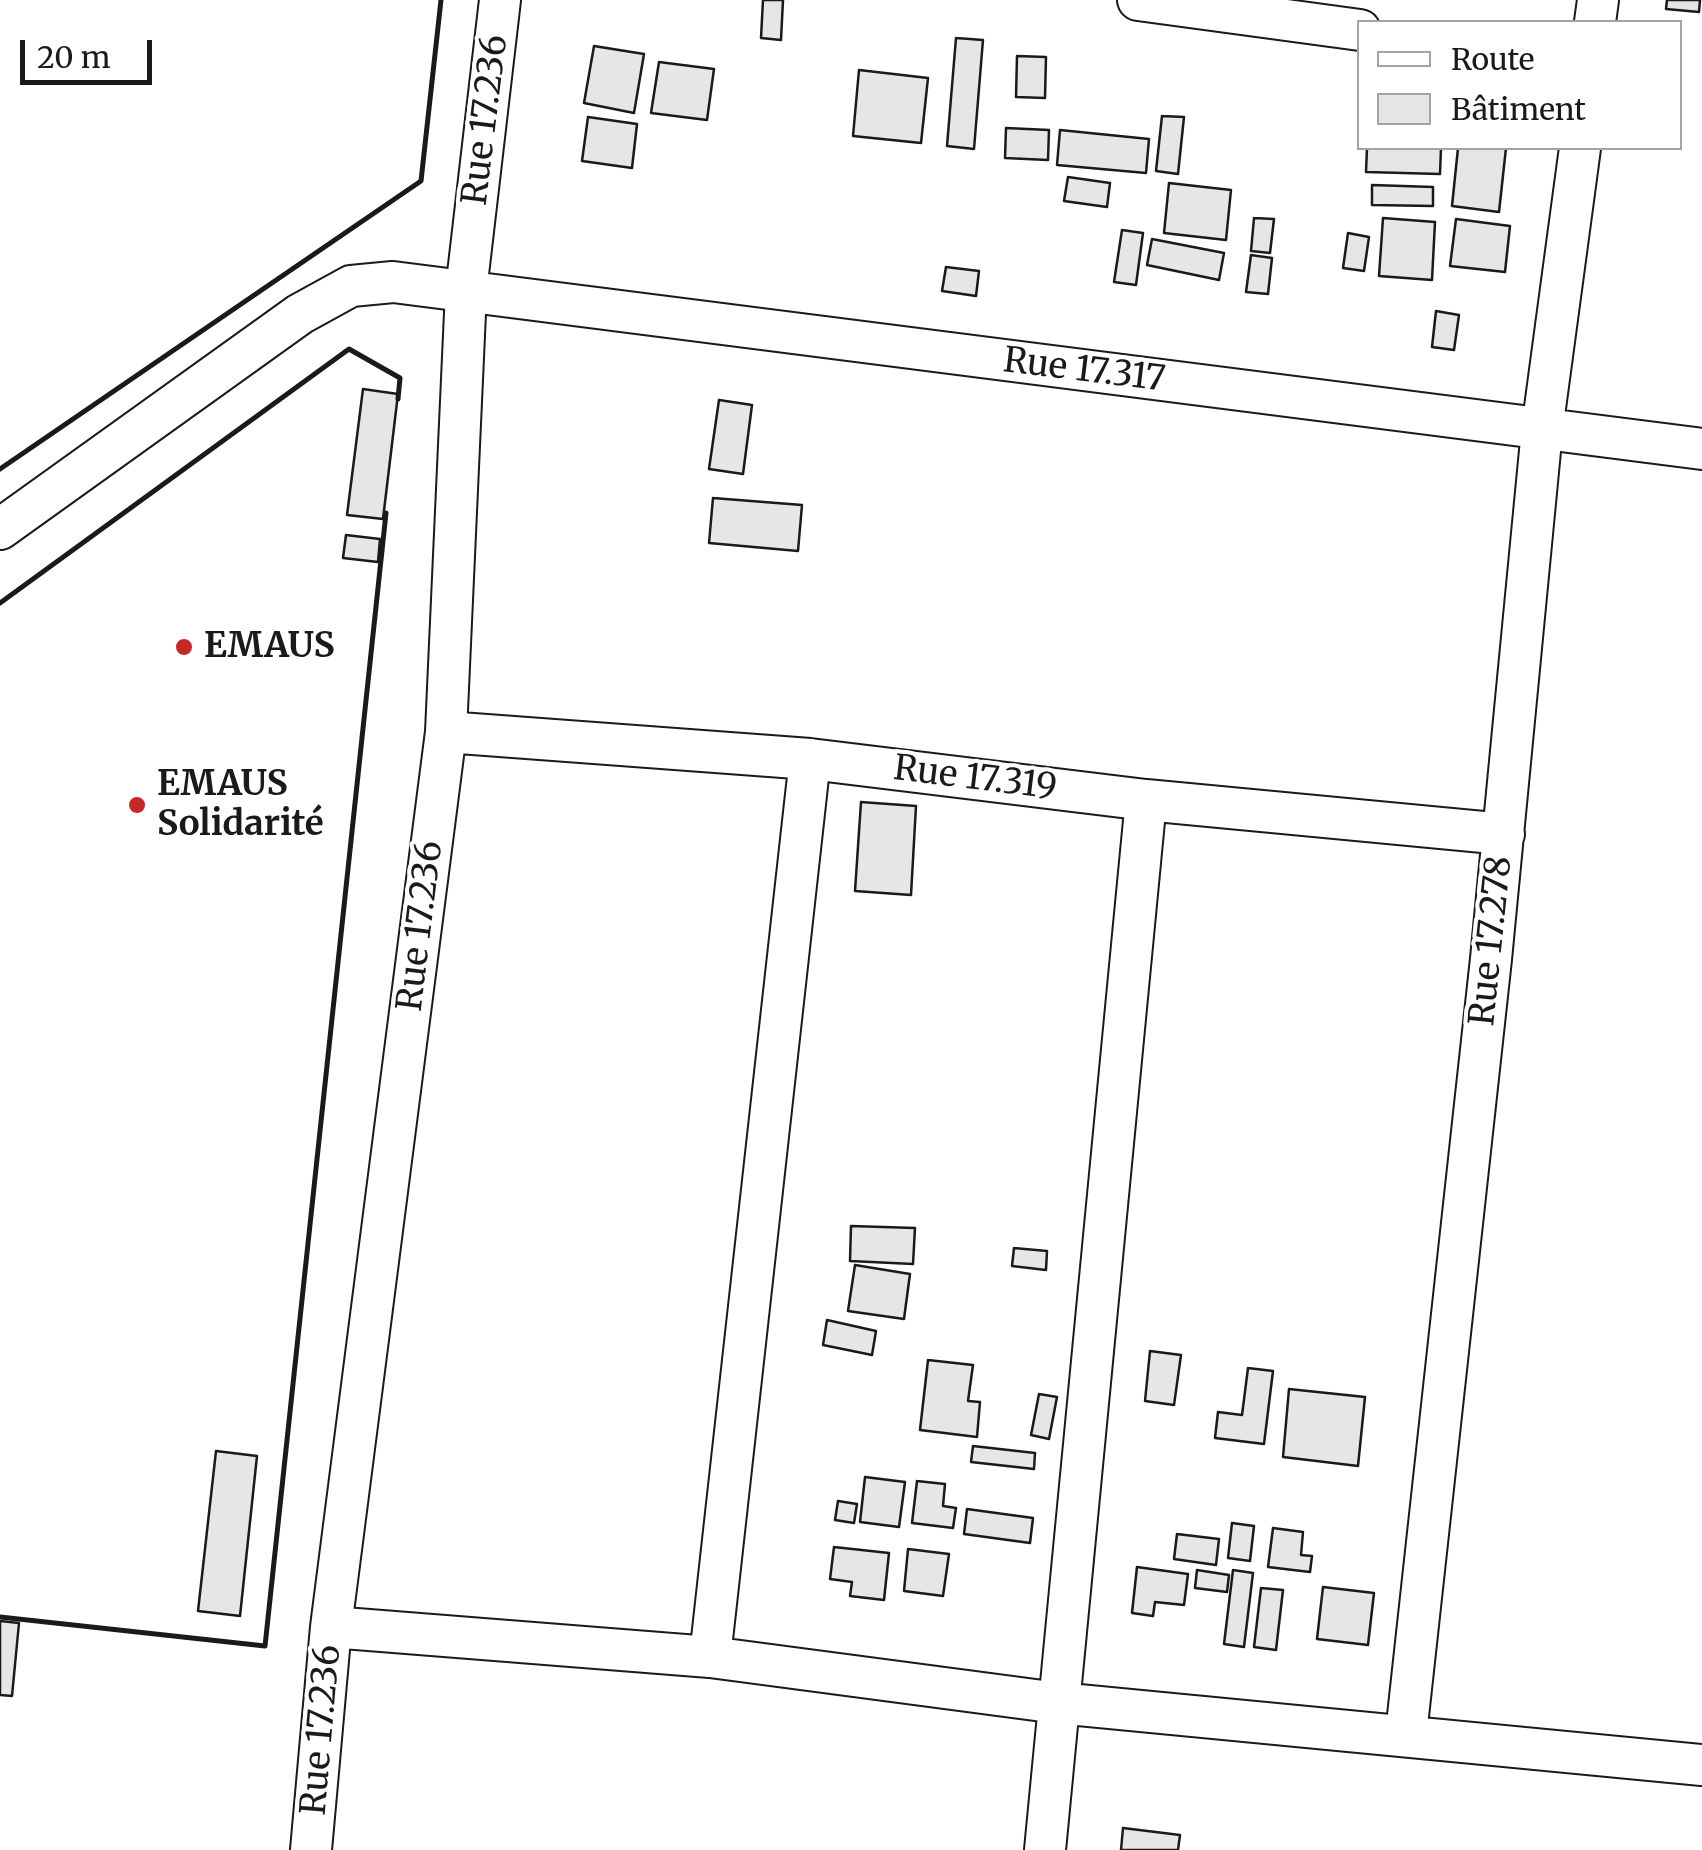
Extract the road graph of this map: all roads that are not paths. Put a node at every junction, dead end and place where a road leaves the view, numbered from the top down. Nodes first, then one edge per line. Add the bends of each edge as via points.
1 (500, 0) edge
2 (1138, 0) edge
3 (1211, 4) edge
4 (1357, 29) edge
5 (1580, 150) edge
6 (466, 291) junction
7 (1542, 430) junction
8 (1702, 449) edge
9 (0, 529) edge
10 (446, 732) junction
11 (810, 758) junction
12 (1146, 800) junction
13 (1504, 834) junction
14 (331, 1628) junction
15 (710, 1658) junction
16 (1058, 1703) junction
17 (1406, 1734) junction
18 (1702, 1764) edge
19 (311, 1850) edge
20 (1045, 1850) edge

1 - 6 street, Rue 17.236
2 - 3 street
3 - 4 street
5 - 7 street, Rue 17.278
6 - 7 street, Rue 17.317
6 - 9 street, Rue 17.317 via 393,282 352,286 300,314
6 - 10 street, Rue 17.236
7 - 8 street, Rue 17.317
7 - 13 street, Rue 17.278
10 - 11 street, Rue 17.319
10 - 14 street, Rue 17.236
11 - 12 street, Rue 17.319
11 - 15 street
12 - 13 street, Rue 17.319
12 - 16 street
13 - 17 street, Rue 17.278
14 - 15 street
14 - 19 street, Rue 17.236
15 - 16 street
16 - 17 street
16 - 20 street
17 - 18 street

